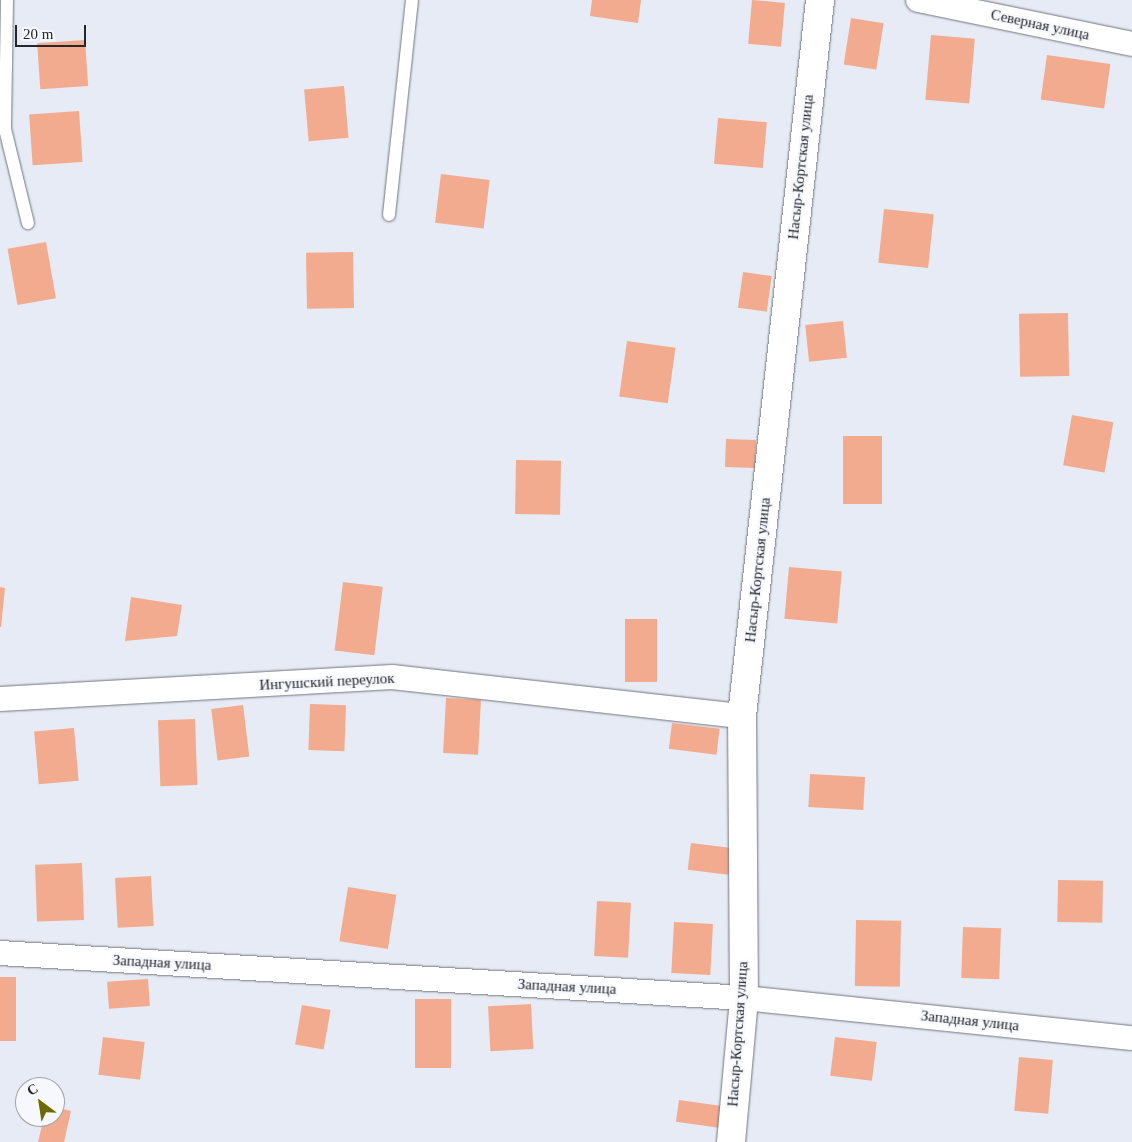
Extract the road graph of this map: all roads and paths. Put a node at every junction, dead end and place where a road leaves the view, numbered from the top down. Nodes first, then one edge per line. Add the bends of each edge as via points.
1 (7, 0) edge
2 (412, 0) edge
3 (820, 0) edge
4 (918, 0) edge
5 (1132, 44) edge
6 (389, 216) dead end
7 (28, 223) dead end
8 (0, 699) edge
9 (742, 716) junction
10 (0, 953) edge
11 (744, 998) junction
12 (1132, 1038) edge
13 (731, 1142) edge

1 - 7 lane via 5,129
2 - 6 lane
3 - 9 street, Насыр-Кортская улица
4 - 5 street, Северная улица
8 - 9 street, Ингушский переулок via 392,677
9 - 11 street, Насыр-Кортская улица
10 - 11 street, Западная улица
11 - 12 street, Западная улица
11 - 13 street, Насыр-Кортская улица

